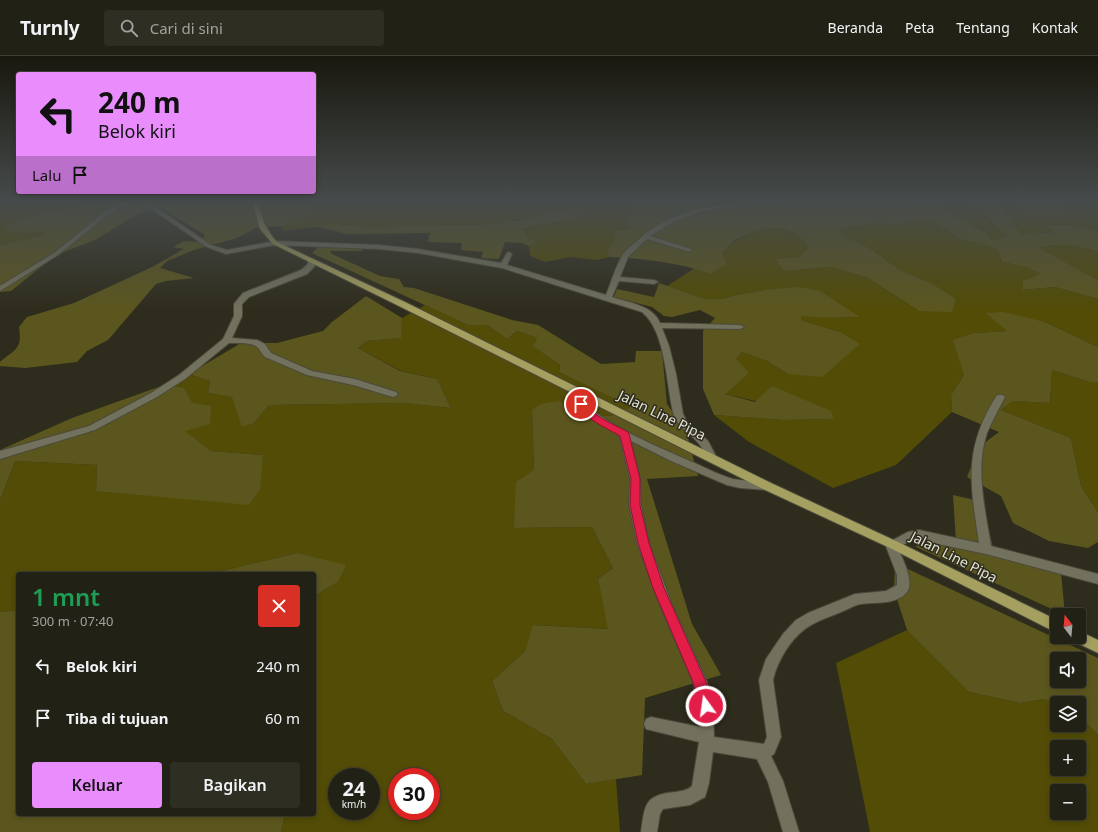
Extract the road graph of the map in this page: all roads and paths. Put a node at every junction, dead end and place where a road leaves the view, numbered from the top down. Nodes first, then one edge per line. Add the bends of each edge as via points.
1 (77, 237) edge
2 (198, 237) edge
3 (270, 237) edge
4 (646, 237) joint
5 (275, 243) junction
6 (689, 250) dead end
7 (509, 254) dead end
8 (311, 261) junction
9 (503, 266) junction
10 (617, 279) junction
11 (654, 282) dead end
12 (0, 289) edge
13 (608, 299) junction
14 (658, 325) junction
15 (740, 327) dead end
16 (227, 340) junction
17 (393, 394) dead end
18 (587, 396) junction
19 (1000, 397) dead end
20 (624, 434) junction
21 (0, 455) edge
22 (711, 456) junction
23 (767, 486) junction
24 (893, 545) junction
25 (986, 549) junction
26 (1098, 579) edge
27 (1050, 624) edge
28 (1086, 641) edge
29 (1098, 647) edge
30 (651, 724) dead end
31 (707, 740) junction
32 (762, 752) junction
33 (649, 832) edge
34 (791, 832) edge

1 - 12 street via 56,254
2 - 5 street via 217,250 235,252
3 - 5 main road, Jalan Line Pipa
4 - 6 street
4 - 10 street via 625,256
5 - 8 main road, Jalan Line Pipa
5 - 9 street via 389,248
7 - 9 street
8 - 16 street via 311,266 304,272 246,295 238,304 238,316
8 - 18 main road, Jalan Line Pipa
9 - 13 street
10 - 11 street
10 - 13 street
13 - 14 street via 650,312
14 - 15 street
14 - 22 street via 672,374 678,414 684,424 704,443
16 - 17 street via 254,342 262,346 268,355 310,373 355,382
16 - 21 street via 170,385 113,418 81,432
18 - 20 street via 581,403 584,410
18 - 22 main road, Jalan Line Pipa
19 - 25 street via 986,425 976,462 978,497
20 - 23 street via 728,481
20 - 31 street via 635,479 635,505 639,528 659,588 704,693
22 - 23 main road, Jalan Line Pipa
23 - 24 main road, Jalan Line Pipa
24 - 25 street via 908,537 919,535
24 - 27 main road, Jalan Line Pipa
24 - 32 street via 903,575 903,588 894,595 855,600 806,621 779,649 766,680 774,737 769,749
25 - 26 street
28 - 29 main road
30 - 31 street
31 - 32 street
31 - 33 street via 699,791 690,797 658,803 652,811
32 - 34 street via 775,781

